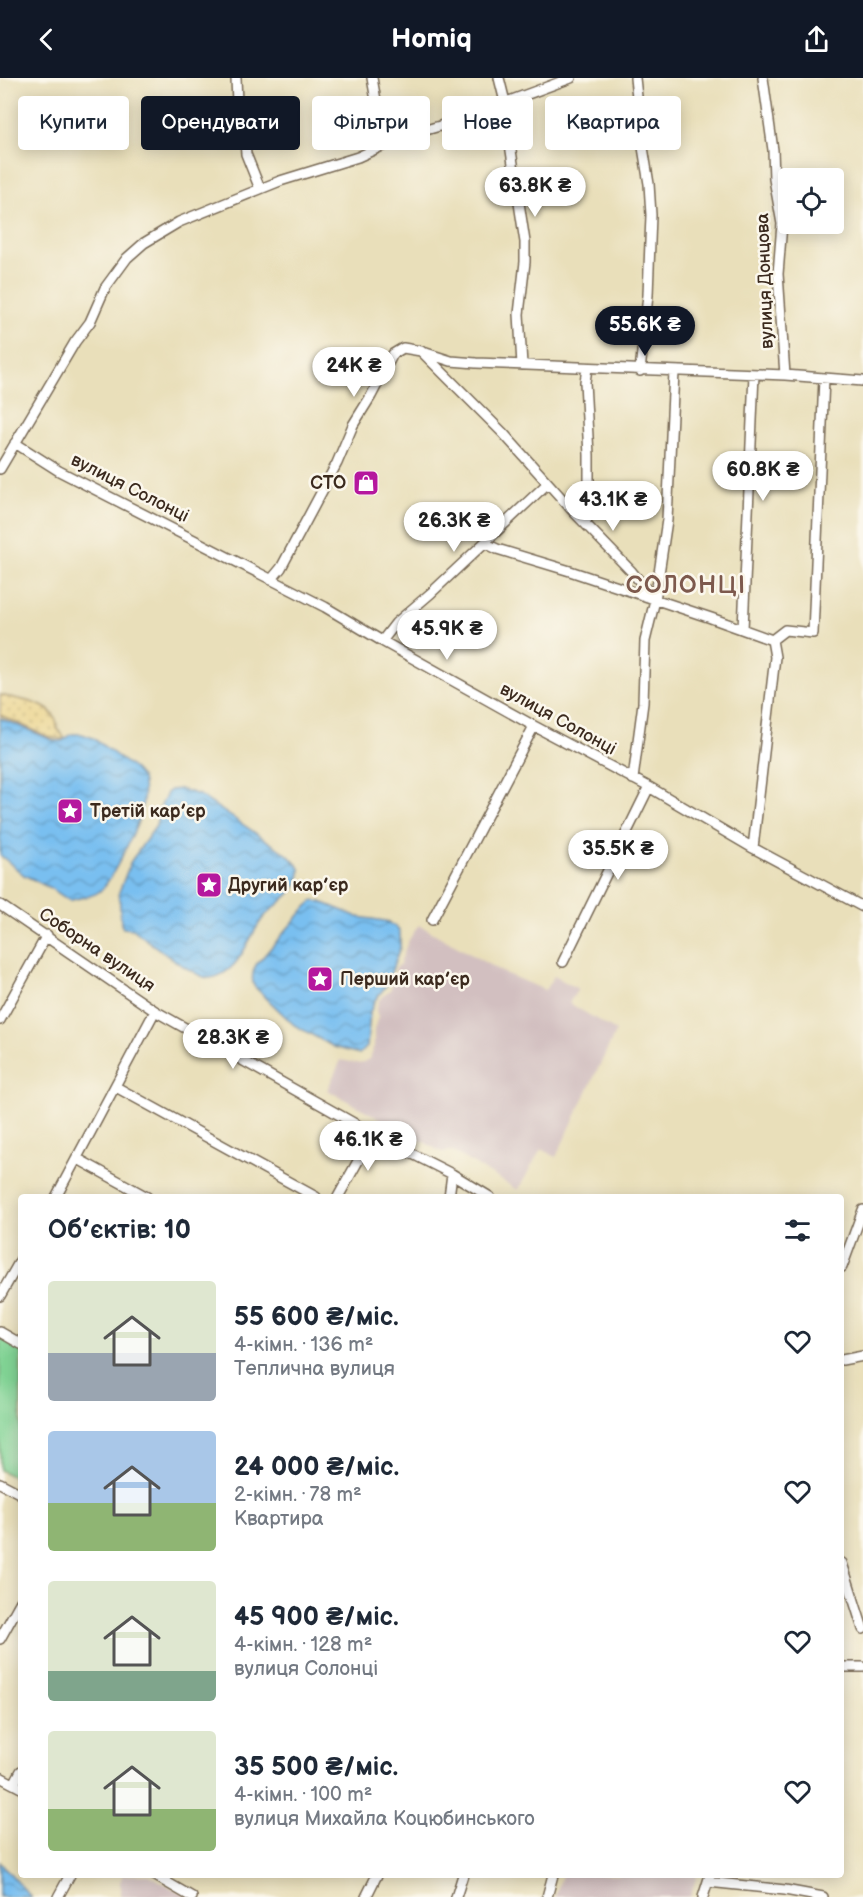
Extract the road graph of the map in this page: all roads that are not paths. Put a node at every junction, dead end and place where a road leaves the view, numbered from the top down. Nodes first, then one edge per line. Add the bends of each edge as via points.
1 (236, 78) edge
2 (372, 78) edge
3 (499, 78) edge
4 (571, 78) edge
5 (635, 78) edge
6 (763, 78) edge
7 (375, 96) edge
8 (504, 96) edge
9 (522, 96) edge
10 (373, 150) edge
11 (512, 150) edge
12 (260, 189) junction
13 (421, 351) junction
14 (522, 365) junction
15 (587, 368) junction
16 (640, 371) junction
17 (674, 372) junction
18 (754, 374) junction
19 (785, 375) junction
20 (824, 378) junction
21 (863, 381) edge
22 (15, 443) junction
23 (0, 469) edge
24 (548, 483) junction
25 (585, 523) junction
26 (485, 543) junction
27 (272, 579) junction
28 (655, 600) junction
29 (743, 629) junction
30 (772, 640) junction
31 (382, 641) junction
32 (534, 726) junction
33 (633, 779) junction
34 (649, 787) junction
35 (753, 848) junction
36 (0, 905) edge
37 (863, 906) edge
38 (432, 921) dead end
39 (47, 935) junction
40 (564, 962) dead end
41 (155, 1011) junction
42 (0, 1020) edge
43 (116, 1087) junction
44 (373, 1134) junction
45 (78, 1159) junction
46 (452, 1174) junction
47 (58, 1194) edge
48 (142, 1194) edge
49 (311, 1194) edge
50 (340, 1194) edge
51 (448, 1194) edge
52 (485, 1194) edge
53 (863, 1210) edge
54 (844, 1262) edge
55 (18, 1264) edge
56 (0, 1296) edge
57 (0, 1332) edge
58 (18, 1342) edge
59 (863, 1356) edge
60 (844, 1360) edge
61 (0, 1483) edge
62 (18, 1492) edge
63 (844, 1569) edge
64 (18, 1607) edge
65 (863, 1629) edge
66 (0, 1639) edge
67 (844, 1667) edge
68 (863, 1667) edge
69 (0, 1777) edge
70 (17, 1786) edge
71 (68, 1878) edge
72 (160, 1878) edge
73 (376, 1878) edge
74 (462, 1878) edge
75 (552, 1878) edge
76 (709, 1879) edge
77 (58, 1897) edge
78 (192, 1897) edge
79 (366, 1897) edge
80 (456, 1897) edge
81 (547, 1897) edge
82 (703, 1897) edge
83 (823, 1897) edge

1 - 12 street via 246,154
2 - 7 street
3 - 8 street
4 - 9 street
5 - 16 street via 651,203 648,296
6 - 19 street, вулиця Донцова via 782,224 778,274
10 - 12 street
11 - 14 street via 525,242 519,315
12 - 22 street via 174,225 127,258 105,288 90,322
13 - 14 street via 462,363
13 - 24 street
13 - 27 street via 403,348 390,357
14 - 15 street
15 - 16 street
15 - 25 street via 589,506
16 - 17 street
17 - 18 street
17 - 28 street via 667,520
18 - 19 street
18 - 29 street
19 - 20 street
20 - 21 street
20 - 30 street via 813,633 785,630
22 - 23 street
22 - 27 street, вулиця Солонці via 59,471
24 - 25 street
24 - 26 street
25 - 28 street
26 - 28 street
26 - 31 street via 396,623
27 - 31 street, вулиця Солонці
28 - 29 street
28 - 33 street via 645,641 643,703
29 - 30 street
30 - 35 street via 775,657
31 - 32 street, вулиця Солонці
32 - 33 street, вулиця Солонці
32 - 38 street
33 - 34 street, вулиця Солонці
34 - 35 street, вулиця Солонці
34 - 40 street
35 - 37 street, вулиця Солонці
36 - 39 street, Соборна вулиця
39 - 41 street, Соборна вулиця
39 - 42 street
41 - 43 street
41 - 44 street, Соборна вулиця
43 - 45 street
43 - 49 street
44 - 46 street, Соборна вулиця
44 - 50 street
45 - 47 street
45 - 48 street
46 - 51 street
46 - 52 street, Соборна вулиця
53 - 54 street
55 - 56 street
57 - 58 street
59 - 60 street
61 - 62 street
63 - 65 street
64 - 66 street
67 - 68 street
69 - 70 street
71 - 77 street
72 - 78 street
73 - 79 street
74 - 80 street
75 - 81 street
76 - 82 street
76 - 83 street

